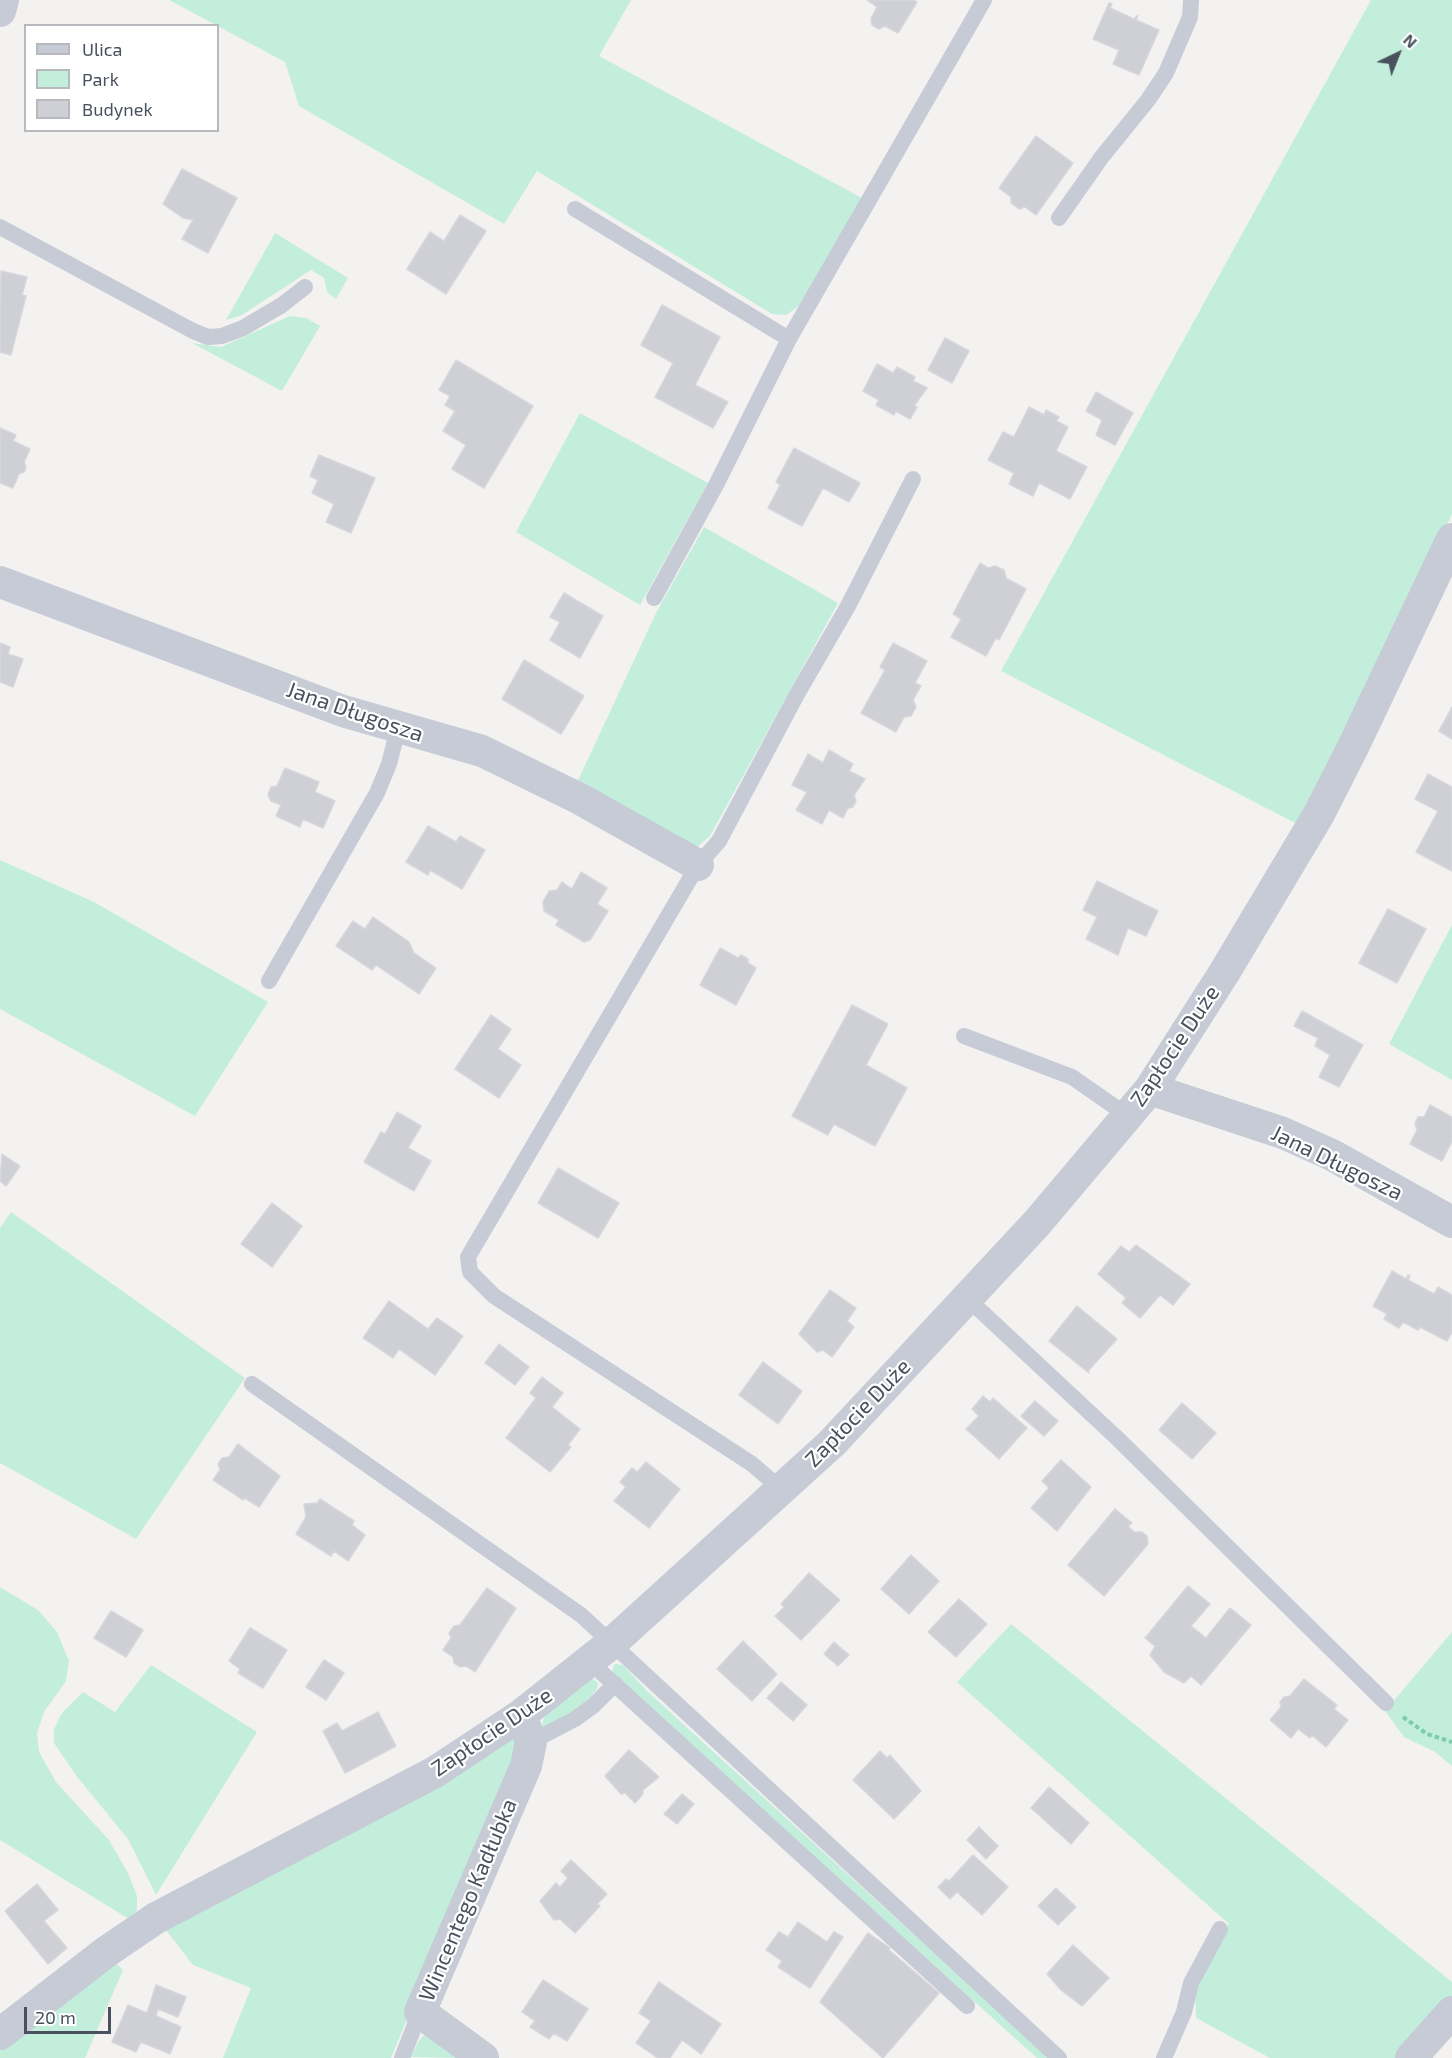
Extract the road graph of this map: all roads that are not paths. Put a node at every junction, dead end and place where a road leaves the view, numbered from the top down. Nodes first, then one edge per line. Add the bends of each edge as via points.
1 (3, 0) edge
2 (984, 0) edge
3 (1191, 0) edge
4 (0, 11) edge
5 (575, 209) dead end
6 (1059, 218) dead end
7 (0, 226) edge
8 (305, 287) dead end
9 (789, 339) junction
10 (913, 479) dead end
11 (1452, 539) edge
12 (0, 582) edge
13 (654, 598) dead end
14 (398, 729) junction
15 (698, 865) junction
16 (268, 981) dead end
17 (964, 1036) dead end
18 (1150, 1089) junction
19 (1128, 1116) junction
20 (1452, 1222) edge
21 (968, 1299) junction
22 (252, 1384) dead end
23 (782, 1490) junction
24 (602, 1652) junction
25 (615, 1684) junction
26 (1386, 1703) road end
27 (526, 1728) junction
28 (1220, 1929) dead end
29 (967, 2006) dead end
30 (420, 2012) junction
31 (1452, 2012) edge
32 (0, 2034) edge
33 (402, 2058) edge
34 (483, 2058) edge
35 (1059, 2058) edge
36 (1164, 2058) edge
37 (1411, 2058) edge

1 - 4 street
2 - 9 lane
3 - 6 lane via 1190,17 1166,73
5 - 9 lane
7 - 8 lane via 208,337 243,328
9 - 13 lane
10 - 15 lane via 719,842
11 - 18 street, Zapłocie Duże via 1318,813
12 - 14 street, Jana Długosza
14 - 15 street, Jana Długosza via 482,752 513,765
14 - 16 lane via 377,793
15 - 23 lane via 476,1242 468,1257 470,1272 494,1296 752,1464
17 - 19 lane via 1072,1077
18 - 19 street, Zapłocie Duże
18 - 20 street, Jana Długosza via 1283,1133 1332,1155
19 - 21 street, Zapłocie Duże
21 - 23 street, Zapłocie Duże via 832,1443
21 - 26 lane via 1118,1438
22 - 24 lane via 546,1587
23 - 24 street, Zapłocie Duże
24 - 25 lane
24 - 27 street, Zapłocie Duże
24 - 35 lane
25 - 27 lane via 575,1719
25 - 29 lane
27 - 30 street, Wincentego Kadłubka via 526,1766
27 - 32 street, Zapłocie Duże via 156,1918
28 - 36 lane via 1195,1974
30 - 33 lane
30 - 34 street, Wincentego Kadłubka
31 - 37 street

